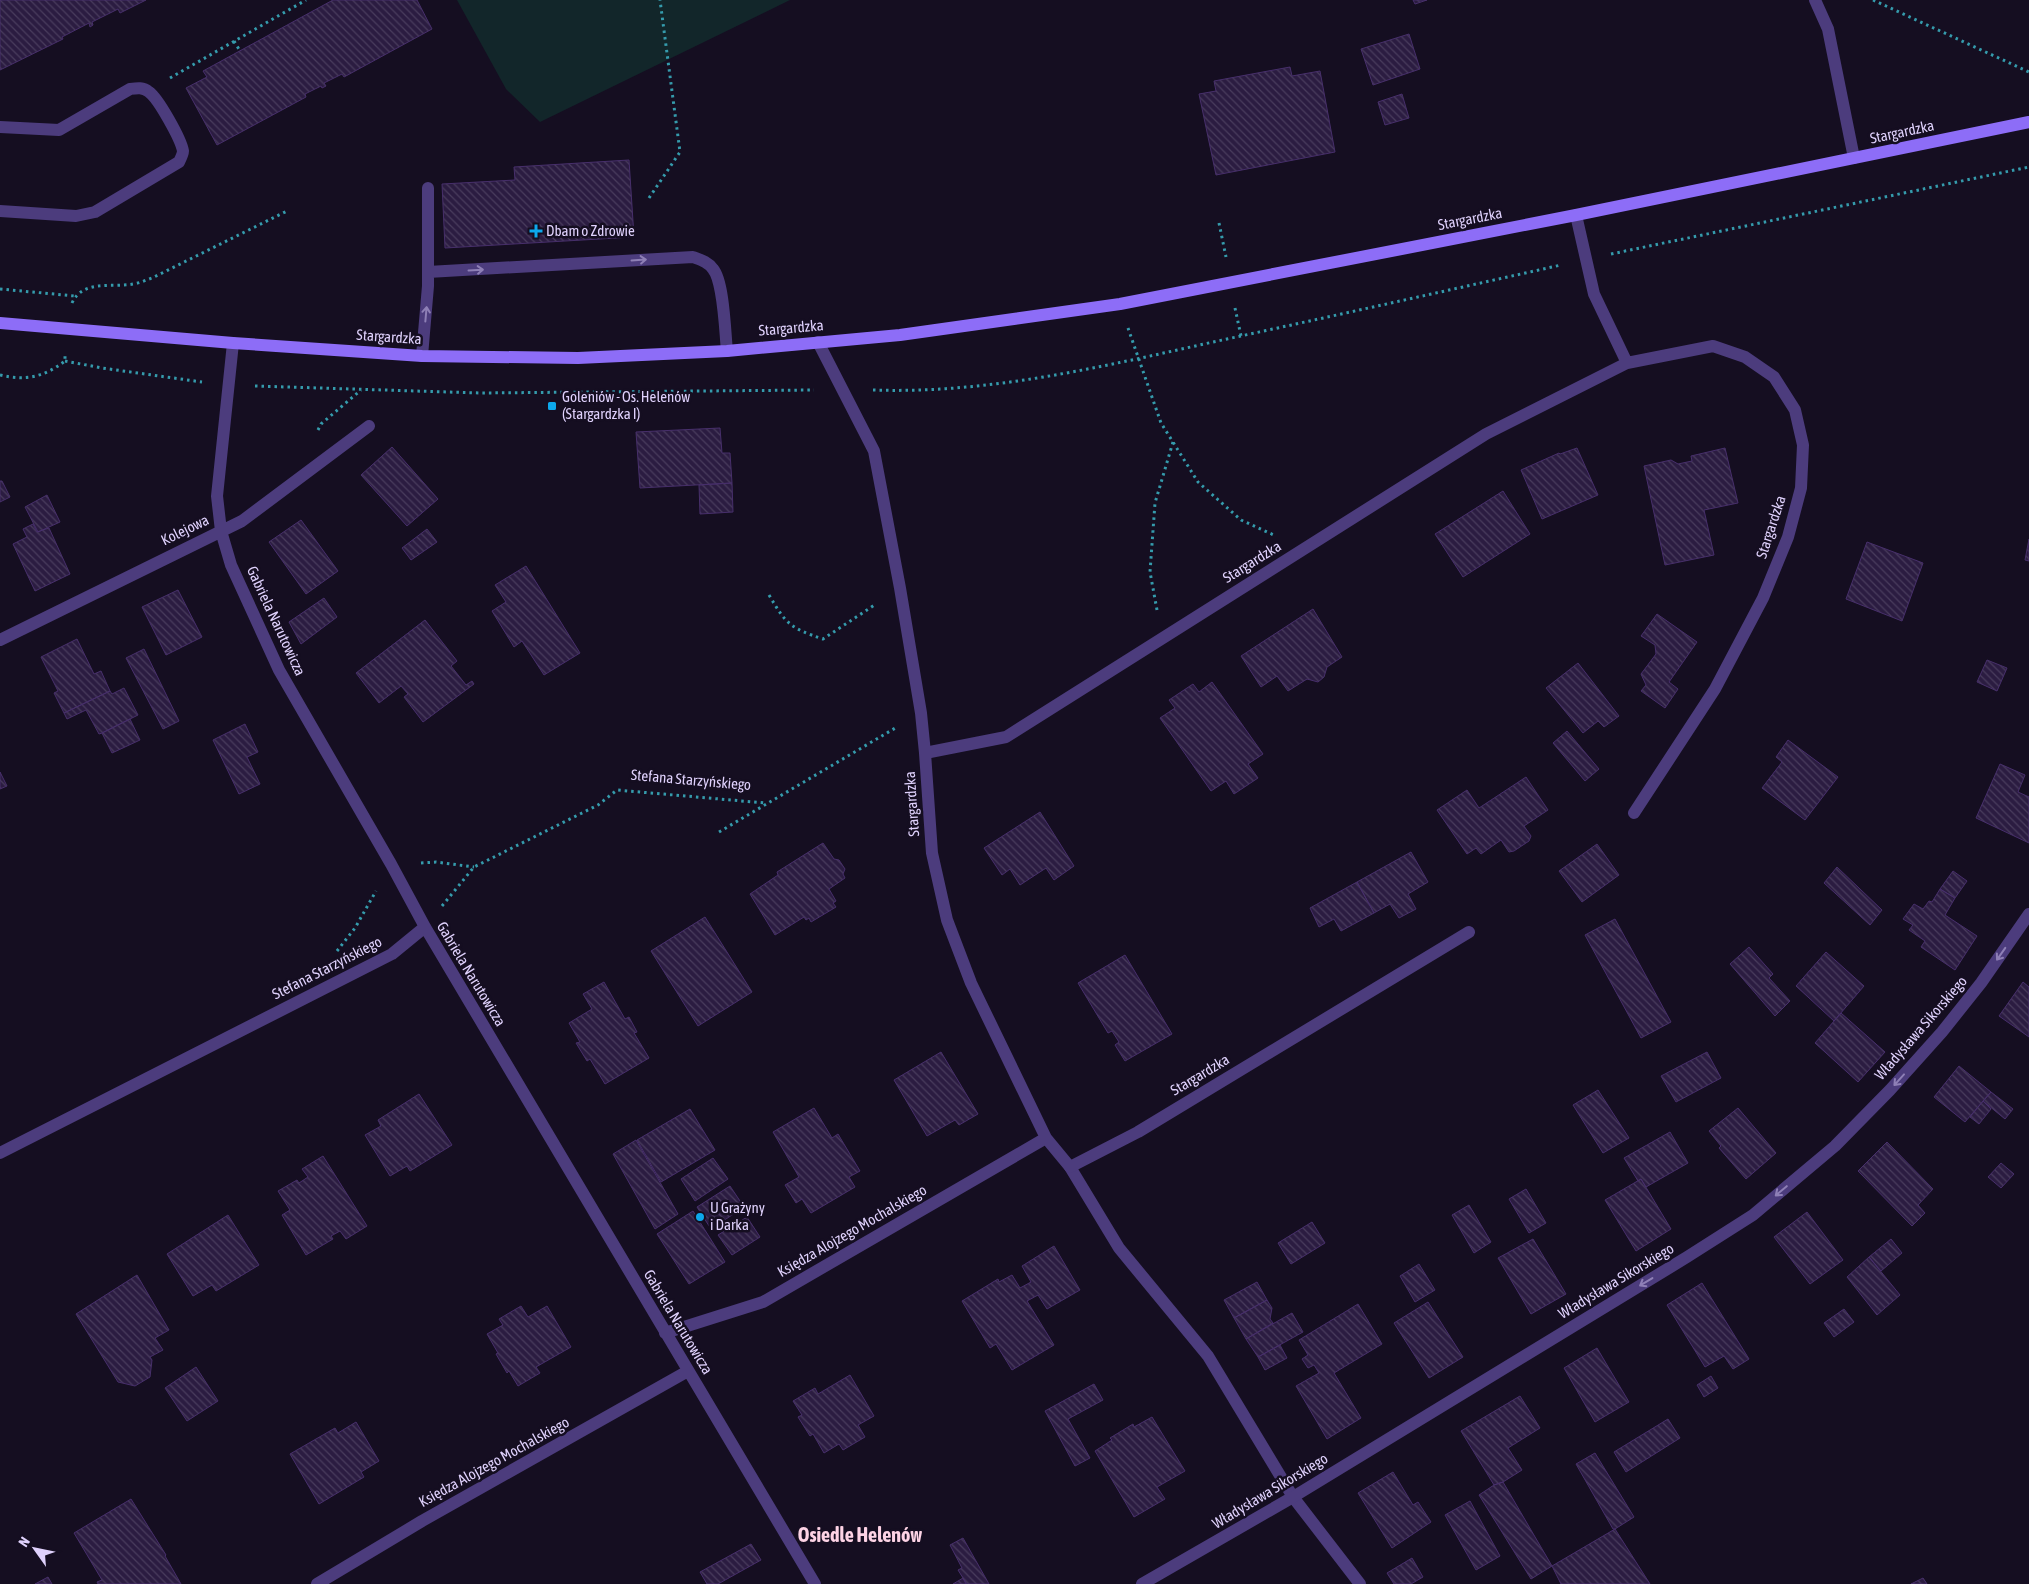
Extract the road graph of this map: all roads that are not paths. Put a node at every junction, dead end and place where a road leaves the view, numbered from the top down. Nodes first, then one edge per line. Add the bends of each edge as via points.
1 (1815, 0) edge
2 (2029, 122) edge
3 (0, 127) edge
4 (1854, 158) junction
5 (428, 188) dead end
6 (0, 211) edge
7 (1576, 215) junction
8 (428, 272) junction
9 (0, 323) edge
10 (818, 342) junction
11 (233, 343) junction
12 (727, 351) junction
13 (422, 356) junction
14 (1627, 363) junction
15 (369, 426) dead end
16 (221, 531) junction
17 (0, 640) edge
18 (925, 753) junction
19 (1634, 813) dead end
20 (2029, 914) edge
21 (425, 927) junction
22 (1469, 932) dead end
23 (1046, 1138) junction
24 (0, 1153) edge
25 (1070, 1167) junction
26 (665, 1333) junction
27 (688, 1371) junction
28 (1293, 1497) junction
29 (317, 1584) edge
30 (814, 1584) edge
31 (1142, 1584) edge
32 (1360, 1584) edge

1 - 4 street via 1828,29
2 - 4 street, Stargardzka
3 - 6 street via 59,130 130,89 139,88 148,90 155,97 183,152 179,162 95,212 76,216
4 - 7 street, Stargardzka
5 - 8 street
7 - 10 street, Stargardzka via 1120,304 920,333
7 - 14 street via 1594,294
8 -> 12 street via 693,257 706,262 715,271 722,295
13 -> 8 street
9 - 11 street, Stargardzka
10 - 12 street, Stargardzka
10 - 18 street via 874,451 900,588
11 - 13 street, Stargardzka
11 - 16 street, Gabriela Narutowicza via 217,496
12 - 13 street, Stargardzka via 578,358
14 - 18 street, Stargardzka via 1486,434 1006,736
14 - 19 street, Stargardzka via 1713,346 1745,357 1774,377 1795,410 1803,445 1801,488 1788,537 1763,598 1715,689
15 - 16 street, Kolejowa via 242,521
16 - 17 street, Kolejowa
16 - 21 street, Gabriela Narutowicza via 231,565 279,670
18 - 23 street, Stargardzka via 932,853 947,920 970,983
20 -> 28 street, Władysława Sikorskiego via 1981,983 1890,1090 1835,1146 1753,1215
21 - 24 street, Stefana Starzyńskiego via 392,954
21 - 26 street, Gabriela Narutowicza
22 - 25 street, Stargardzka via 1138,1132
23 - 25 street, Stargardzka
23 - 26 street, Księdza Alojzego Mochalskiego via 763,1302
25 - 28 street via 1119,1248 1208,1356
26 - 27 street, Gabriela Narutowicza
27 - 29 street, Księdza Alojzego Mochalskiego
27 - 30 street, Gabriela Narutowicza
28 - 31 street, Władysława Sikorskiego
28 - 32 street

